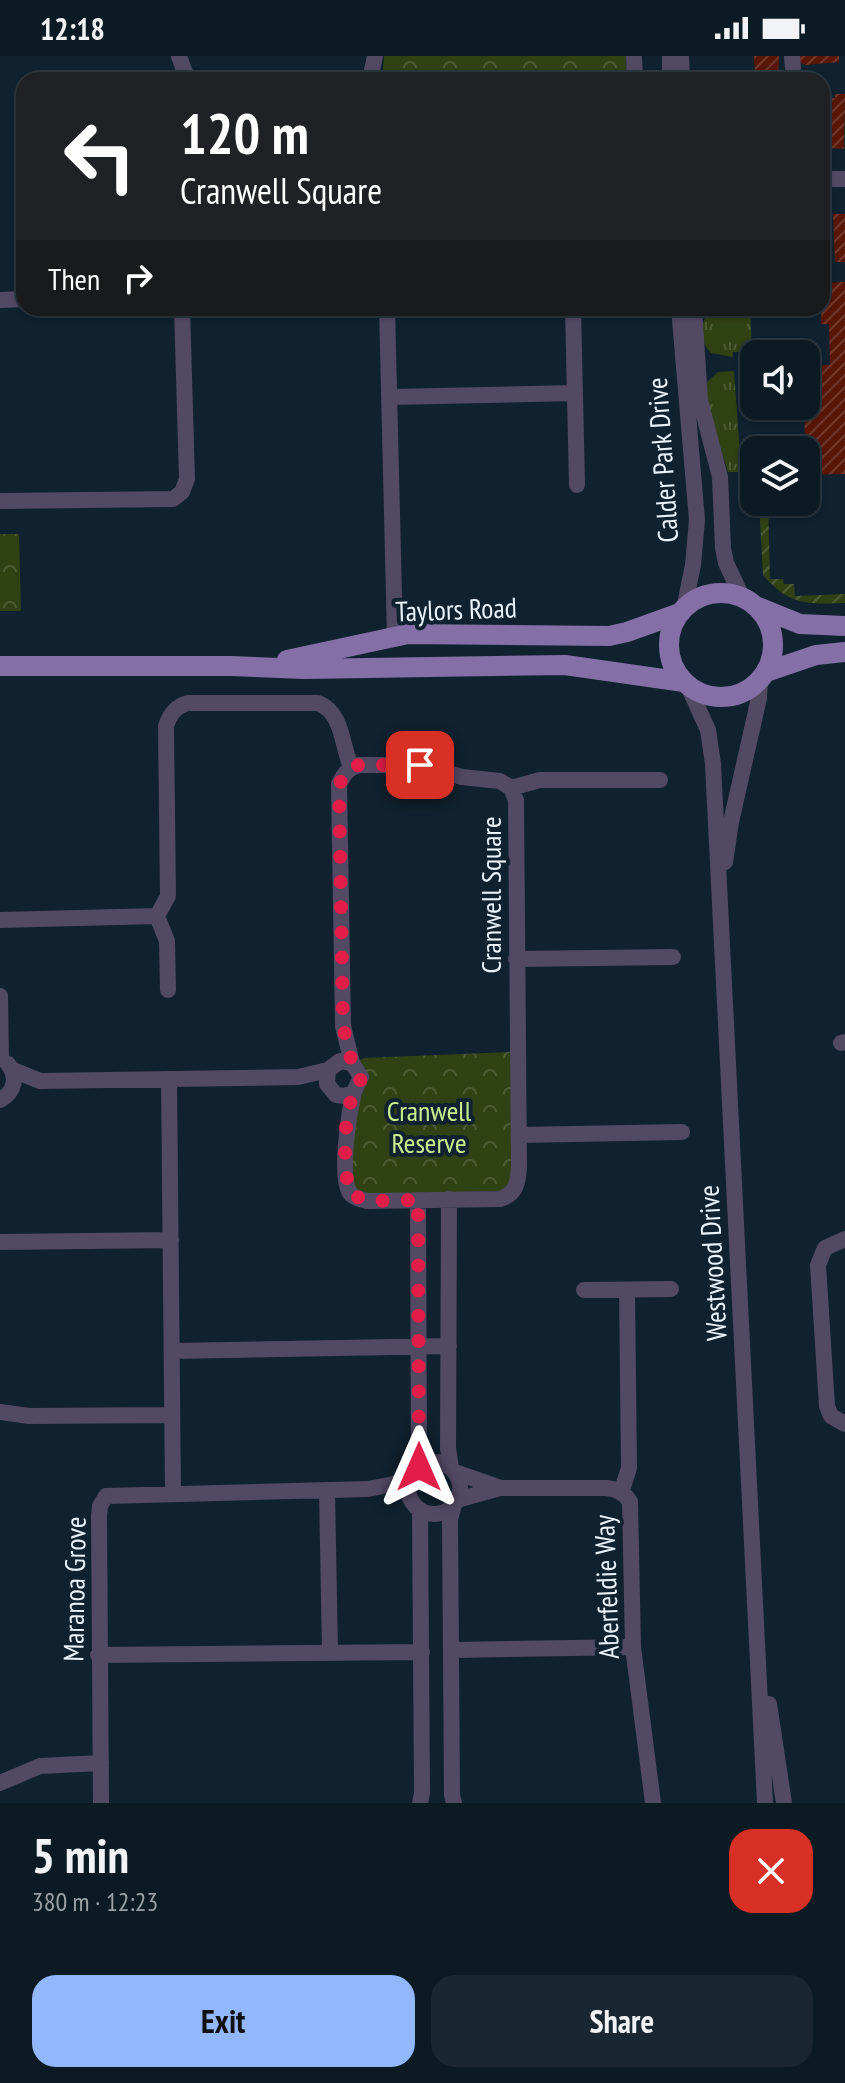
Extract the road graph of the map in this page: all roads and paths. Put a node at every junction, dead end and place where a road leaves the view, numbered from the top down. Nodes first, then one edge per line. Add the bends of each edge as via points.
1 (182, 316) edge
2 (387, 316) edge
3 (573, 316) edge
4 (681, 316) edge
5 (693, 316) edge
6 (690, 365) junction
7 (575, 393) junction
8 (390, 397) junction
9 (577, 485) dead end
10 (0, 501) edge
11 (748, 601) junction
12 (682, 611) junction
13 (845, 626) edge
14 (395, 637) junction
15 (845, 652) edge
16 (0, 666) edge
17 (231, 666) junction
18 (396, 668) junction
19 (763, 676) junction
20 (686, 685) junction
21 (351, 767) junction
22 (660, 780) dead end
23 (511, 788) junction
24 (720, 904) junction
25 (157, 916) junction
26 (0, 920) edge
27 (673, 957) dead end
28 (516, 959) junction
29 (168, 990) dead end
30 (0, 996) edge
31 (343, 1026) junction
32 (5, 1063) edge
33 (352, 1063) junction
34 (331, 1067) junction
35 (298, 1077) junction
36 (169, 1079) junction
37 (40, 1081) junction
38 (332, 1092) junction
39 (354, 1092) junction
40 (6, 1095) edge
41 (346, 1124) junction
42 (682, 1132) dead end
43 (519, 1135) junction
44 (449, 1199) junction
45 (418, 1200) junction
46 (845, 1239) edge
47 (171, 1240) junction
48 (0, 1242) edge
49 (671, 1289) dead end
50 (584, 1290) dead end
51 (627, 1290) junction
52 (419, 1346) junction
53 (449, 1346) junction
54 (172, 1351) junction
55 (0, 1412) edge
56 (172, 1415) junction
57 (845, 1424) edge
58 (453, 1470) junction
59 (416, 1471) junction
60 (501, 1488) junction
61 (368, 1489) junction
62 (327, 1490) junction
63 (173, 1493) junction
64 (621, 1493) junction
65 (455, 1502) junction
66 (417, 1507) junction
67 (757, 1619) junction
68 (633, 1647) junction
69 (452, 1650) junction
70 (422, 1652) junction
71 (330, 1653) junction
72 (98, 1655) junction
73 (101, 1763) junction
74 (0, 1783) edge
75 (101, 1803) edge
76 (420, 1803) edge
77 (428, 1803) edge
78 (447, 1803) edge
79 (454, 1803) edge
80 (653, 1803) edge
81 (765, 1803) edge
82 (784, 1803) edge

1 - 10 street via 187,479 182,492 173,499
2 - 8 street
3 - 7 street
4 - 6 street, Calder Park Drive
5 - 6 street, Calder Park Drive
6 - 11 street, Calder Park Drive via 720,477 726,563
6 - 12 street, Calder Park Drive via 697,520
7 - 8 street
7 - 9 street
8 - 14 street
11 - 12 main road via 730,594 705,596
11 - 13 main road via 800,624
11 - 19 main road via 763,614 773,636 771,661
12 - 14 main road, Taylors Road via 609,636
12 - 20 main road via 668,648
14 - 17 main road, Taylors Road
14 - 18 main road
15 - 19 main road via 816,655
16 - 17 main road, Taylors Road
17 - 18 main road, Taylors Road
18 - 20 main road, Taylors Road via 565,665
19 - 20 main road via 748,690 719,698
19 - 24 street, Westwood Drive via 731,822
20 - 24 street, Westwood Drive via 711,745
21 - 23 street, Cranwell Square via 420,765 500,781
21 - 25 street via 334,711 318,703 180,705 166,726 168,896
21 - 31 street via 339,784
22 - 23 street via 540,780
23 - 28 street, Cranwell Square via 516,800
24 - 67 street, Westwood Drive
25 - 26 street
25 - 29 street via 167,941
27 - 28 street
28 - 43 street, Cranwell Square
30 - 32 street
31 - 33 street
31 - 34 street
32 - 37 street
32 - 40 street via 15,1081
33 - 34 street
33 - 39 street via 361,1077
34 - 35 street
34 - 38 street via 326,1079
35 - 36 street
35 - 38 street
36 - 37 street
36 - 47 street
37 - 40 street
38 - 39 street
38 - 41 street, Cranwell Square
39 - 41 street, Cranwell Square
41 - 45 street, Cranwell Square via 350,1194 367,1201
42 - 43 street
43 - 44 street, Cranwell Square via 518,1182 508,1196
44 - 45 street, Cranwell Square
44 - 53 street
45 - 52 street
46 - 57 street via 825,1248 818,1265 827,1406 831,1416
47 - 48 street
47 - 54 street
49 - 51 street
50 - 51 street
51 - 64 street via 629,1468
52 - 53 street
52 - 54 street
52 - 59 street
53 - 58 street via 448,1448
54 - 56 street
55 - 56 street
56 - 63 street
58 - 59 street via 435,1462
58 - 60 street, Aberfeldie Way
58 - 65 street via 460,1486
59 - 61 street, Maranoa Grove via 394,1484
59 - 66 street via 408,1490
60 - 64 street, Aberfeldie Way via 606,1488
60 - 65 street, Aberfeldie Way
61 - 62 street, Maranoa Grove
61 - 66 street, Maranoa Grove
62 - 63 street, Maranoa Grove
62 - 71 street
63 - 72 street, Maranoa Grove via 113,1494 100,1506
64 - 68 street, Aberfeldie Way via 630,1502
65 - 66 street via 441,1513
65 - 69 street via 450,1519
66 - 70 street
67 - 81 street, Westwood Drive
67 - 82 street, Westwood Drive
68 - 69 street
68 - 80 street, Aberfeldie Way
69 - 79 street
70 - 71 street
70 - 76 street
71 - 72 street
72 - 73 street, Maranoa Grove
73 - 74 street via 40,1766
73 - 75 street, Maranoa Grove
77 - 78 street

